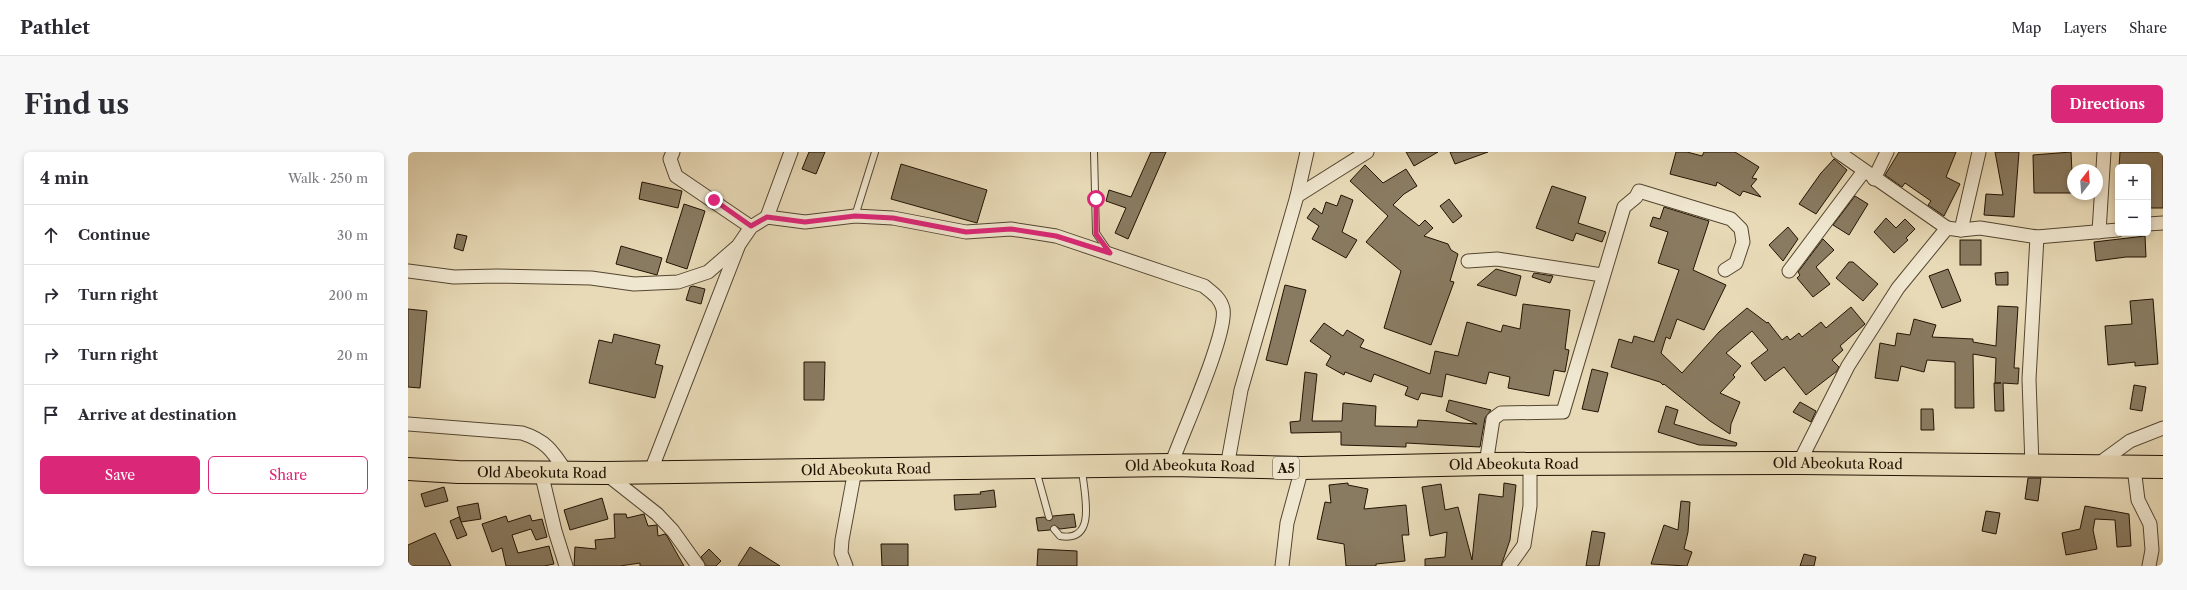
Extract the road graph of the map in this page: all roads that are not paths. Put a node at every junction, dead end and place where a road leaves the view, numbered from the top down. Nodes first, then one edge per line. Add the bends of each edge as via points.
1 (673, 152) edge
2 (791, 152) edge
3 (875, 152) edge
4 (1094, 152) edge
5 (1307, 152) edge
6 (1367, 152) edge
7 (1838, 152) edge
8 (1887, 152) edge
9 (1979, 152) edge
10 (2104, 152) edge
11 (1869, 175) junction
12 (1297, 196) junction
13 (855, 216) junction
14 (767, 217) junction
15 (2163, 222) edge
16 (2151, 224) edge
17 (751, 226) junction
18 (1948, 228) junction
19 (1961, 230) junction
20 (2115, 230) edge
21 (2100, 232) junction
22 (2037, 237) junction
23 (738, 246) junction
24 (1110, 253) junction
25 (1468, 261) dead end
26 (1725, 270) dead end
27 (408, 271) edge
28 (1788, 271) dead end
29 (1602, 275) junction
30 (408, 424) edge
31 (2163, 428) edge
32 (1799, 463) junction
33 (1486, 464) junction
34 (1530, 464) junction
35 (1171, 465) junction
36 (2097, 465) junction
37 (1082, 466) junction
38 (2032, 466) junction
39 (1035, 467) junction
40 (1227, 467) junction
41 (1302, 468) junction
42 (2134, 468) junction
43 (2163, 468) edge
44 (408, 469) edge
45 (854, 470) junction
46 (540, 472) junction
47 (567, 473) junction
48 (605, 473) junction
49 (650, 473) junction
50 (1049, 516) dead end
51 (1054, 529) dead end
52 (566, 566) edge
53 (698, 566) edge
54 (846, 566) edge
55 (1282, 566) edge
56 (1509, 566) edge
57 (2149, 566) edge

1 - 17 street via 670,159 676,176
2 - 14 street
3 - 13 lane
4 - 24 lane via 1096,234
5 - 12 street
6 - 12 street
7 - 11 street
8 - 11 street
9 - 19 street
10 - 21 street
11 - 18 street
11 - 28 street
12 - 40 street via 1241,390
13 - 14 street via 805,222
13 - 24 street via 893,218 966,232 1011,229 1056,236
14 - 17 street
15 - 16 street
17 - 23 street
18 - 19 street
18 - 32 street via 1898,288 1848,366
19 - 22 street via 1980,228
20 - 21 street
21 - 22 street
22 - 38 street via 2029,379
23 - 27 street via 708,272 678,282 634,284 591,278 454,277
23 - 49 street
24 - 35 street via 1204,286 1218,297 1223,310 1221,334
25 - 29 street via 1497,259
26 - 29 street via 1736,263 1743,242 1741,229 1731,219 1639,191 1624,207
29 - 33 street via 1563,412 1501,413 1493,419
30 - 47 street via 522,433 547,445
31 - 36 street via 2130,441
32 - 34 highway, Old Abeokuta Road / A5
32 - 38 highway, Old Abeokuta Road / A5
33 - 34 highway, Old Abeokuta Road / A5
33 - 41 highway, Old Abeokuta Road / A5
34 - 56 street via 1530,506 1524,545
35 - 37 highway, Old Abeokuta Road / A5
35 - 40 highway, Old Abeokuta Road / A5
36 - 38 highway, Old Abeokuta Road / A5
36 - 42 highway, Old Abeokuta Road / A5
37 - 39 highway, Old Abeokuta Road / A5
37 - 51 lane via 1085,521 1083,531 1069,538 1060,536
39 - 45 highway, Old Abeokuta Road / A5
39 - 50 lane
40 - 41 highway, Old Abeokuta Road / A5
41 - 55 street via 1287,523
42 - 43 highway, Old Abeokuta Road / A5
42 - 57 street via 2138,500 2150,524 2152,550
44 - 46 highway, Old Abeokuta Road / A5
45 - 49 highway, Old Abeokuta Road / A5
45 - 54 street via 842,540 841,553
46 - 47 highway, Old Abeokuta Road / A5
46 - 52 street
47 - 48 highway, Old Abeokuta Road / A5
48 - 49 highway, Old Abeokuta Road / A5
48 - 53 street via 657,514 673,531

